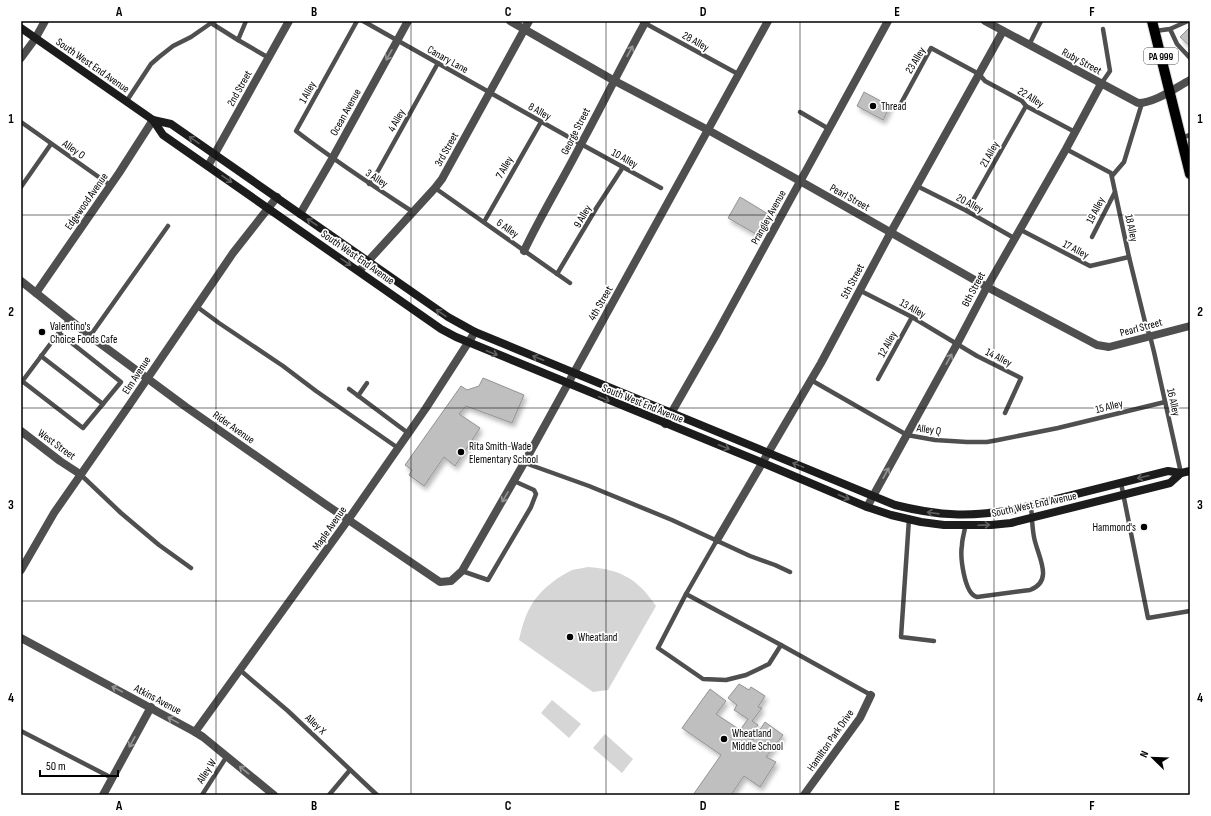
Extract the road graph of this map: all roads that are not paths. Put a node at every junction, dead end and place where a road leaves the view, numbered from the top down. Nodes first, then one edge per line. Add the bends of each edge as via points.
1 (45, 21) edge
2 (246, 21) edge
3 (289, 21) edge
4 (357, 21) edge
5 (363, 21) edge
6 (408, 21) edge
7 (510, 21) edge
8 (529, 21) edge
9 (768, 21) edge
10 (986, 21) edge
11 (1042, 21) edge
12 (1152, 21) edge
13 (1188, 21) edge
14 (213, 22) edge
15 (644, 22) edge
16 (886, 22) edge
17 (21, 28) edge
18 (525, 29) junction
19 (1170, 29) junction
20 (1103, 30) dead end
21 (1003, 31) junction
22 (1155, 31) junction
23 (35, 39) junction
24 (238, 40) junction
25 (397, 41) junction
26 (1029, 44) junction
27 (21, 58) edge
28 (268, 58) junction
29 (1190, 58) edge
30 (438, 63) junction
31 (738, 74) junction
32 (979, 74) junction
33 (613, 80) junction
34 (1190, 80) edge
35 (1101, 84) junction
36 (1169, 91) junction
37 (490, 93) junction
38 (126, 102) junction
39 (1142, 103) junction
40 (1026, 106) junction
41 (899, 107) dead end
42 (800, 112) dead end
43 (153, 120) junction
44 (21, 122) edge
45 (541, 122) junction
46 (829, 129) junction
47 (708, 130) junction
48 (1075, 132) junction
49 (1185, 136) edge
50 (51, 144) junction
51 (581, 144) junction
52 (1066, 149) junction
53 (215, 154) junction
54 (332, 159) junction
55 (208, 166) junction
56 (623, 167) junction
57 (1190, 174) edge
58 (1112, 176) junction
59 (800, 181) junction
60 (369, 184) junction
61 (110, 185) junction
62 (21, 186) edge
63 (917, 186) junction
64 (435, 188) junction
65 (661, 188) dead end
66 (1115, 192) junction
67 (277, 197) junction
68 (268, 208) junction
69 (967, 211) junction
70 (413, 212) junction
71 (300, 214) junction
72 (484, 222) junction
73 (168, 226) dead end
74 (1019, 229) junction
75 (891, 232) junction
76 (1092, 237) dead end
77 (1014, 238) junction
78 (524, 251) junction
79 (1129, 257) junction
80 (368, 261) junction
81 (359, 271) junction
82 (557, 274) junction
83 (570, 283) dead end
84 (22, 284) edge
85 (987, 287) junction
86 (859, 290) junction
87 (36, 293) junction
88 (196, 306) junction
89 (912, 317) junction
90 (69, 319) junction
91 (1190, 326) edge
92 (475, 332) junction
93 (59, 333) junction
94 (90, 336) junction
95 (1150, 336) junction
96 (468, 343) junction
97 (957, 344) junction
98 (41, 356) junction
99 (574, 372) junction
100 (148, 378) junction
101 (878, 379) dead end
102 (811, 380) junction
103 (22, 382) edge
104 (367, 383) dead end
105 (568, 384) junction
106 (349, 389) dead end
107 (358, 396) junction
108 (1165, 402) junction
109 (103, 404) junction
110 (672, 412) junction
111 (1005, 413) dead end
112 (666, 424) junction
113 (1058, 428) joint
114 (21, 431) edge
115 (408, 433) junction
116 (907, 435) junction
117 (398, 448) junction
118 (769, 453) junction
119 (525, 463) junction
120 (763, 463) junction
121 (1190, 471) edge
122 (1181, 473) junction
123 (80, 474) junction
124 (514, 481) junction
125 (1121, 483) junction
126 (1124, 495) junction
127 (873, 496) junction
128 (1031, 506) junction
129 (867, 507) junction
130 (1032, 518) junction
131 (909, 519) junction
132 (348, 520) junction
133 (965, 526) junction
134 (717, 540) junction
135 (191, 568) dead end
136 (21, 570) edge
137 (462, 571) junction
138 (790, 572) dead end
139 (440, 582) joint
140 (686, 594) junction
141 (1190, 611) edge
142 (21, 638) edge
143 (934, 641) dead end
144 (781, 644) junction
145 (240, 670) junction
146 (871, 695) joint
147 (151, 707) junction
148 (21, 731) edge
149 (195, 732) junction
150 (227, 756) junction
151 (350, 770) junction
152 (112, 778) junction
153 (103, 795) edge
154 (202, 795) edge
155 (274, 795) edge
156 (329, 795) edge
157 (377, 795) edge
158 (804, 795) edge

1 - 23 street
2 - 24 lane
3 - 28 street, 2nd Street
4 - 54 lane, 1 Alley via 296,131
5 - 25 lane, Canary Lane
6 - 25 street, Ocean Avenue
7 - 18 street, Pearl Street
8 - 18 street, 3rd Street
9 - 31 street, 4th Street
10 - 21 street, Ruby Street
11 - 26 lane
12 - 22 main road, PA 999
13 - 19 lane
14 - 24 lane
14 - 38 lane via 173,46 151,64
15 - 31 lane, 28 Alley
33 -> 15 street, George Street
16 - 46 street, Prangley Avenue
17 - 23 main road, South West End Avenue
18 - 33 street, Pearl Street
18 - 37 street, 3rd Street
19 - 22 lane
19 - 29 lane via 1177,44
20 - 35 lane via 1110,71
21 - 26 street, Ruby Street
21 - 32 street, 5th Street
22 - 36 main road, PA 999
23 - 27 street
23 - 38 main road, South West End Avenue
24 - 28 lane
25 - 30 lane, Canary Lane
25 -> 54 street, Ocean Avenue
26 - 35 street, Ruby Street
28 - 53 street, 2nd Street
30 - 37 lane, Canary Lane
30 - 60 lane, 4 Alley
31 - 47 street, 4th Street
32 - 40 lane, 22 Alley via 985,81 1022,101
32 - 41 lane, 23 Alley via 931,48
32 - 63 street, 5th Street
33 - 47 street, Pearl Street
33 - 51 street, George Street
34 - 36 street
35 - 39 street, Ruby Street
35 - 48 street, 6th Street
36 - 39 street
36 - 49 main road, PA 999
37 - 45 lane, 8 Alley
37 - 64 street, 3rd Street
38 - 43 main road, South West End Avenue
39 - 58 lane via 1124,162
40 - 48 lane, 22 Alley
40 - 69 lane, 21 Alley
42 - 46 lane
53 -> 43 main road, South West End Avenue via 171,124
43 - 55 main road, South West End Avenue via 163,135
43 - 61 street, Edgewood Avenue
44 - 50 lane
45 - 51 lane, 8 Alley
45 - 72 lane, 7 Alley
46 - 59 street, Prangley Avenue
47 - 59 street, Pearl Street
47 - 99 street, 4th Street
48 - 52 street, 6th Street
49 - 57 main road, PA 999
50 - 61 lane, Alley O
50 - 62 lane, Alley O
51 - 56 lane, 10 Alley
51 - 78 street, George Street
52 - 58 lane via 1111,173
52 - 74 street, 6th Street
53 - 55 street, 2nd Street
53 - 67 main road, South West End Avenue
54 - 60 lane, 3 Alley
54 - 71 street, Ocean Avenue
55 -> 68 main road, South West End Avenue
56 - 65 lane, 10 Alley
56 - 82 lane, 9 Alley
58 - 66 lane, 18 Alley
59 - 75 street, Pearl Street
59 - 110 street, Prangley Avenue
60 - 70 lane, 3 Alley
61 - 87 street, Edgewood Avenue
63 - 69 lane, 20 Alley
63 - 75 street, 5th Street
64 - 70 street, 3rd Street
64 - 72 lane, 6 Alley
66 - 76 lane, 19 Alley
66 - 79 lane, 18 Alley
67 - 68 street, Elm Avenue
67 - 71 main road, South West End Avenue
68 -> 81 main road, South West End Avenue
68 - 88 street, Elm Avenue via 232,253
69 - 77 lane, 20 Alley
70 - 80 street, 3rd Street
80 -> 71 main road, South West End Avenue
72 - 78 lane, 6 Alley
73 - 94 lane
74 - 77 street, 6th Street
74 - 79 lane, 17 Alley via 1090,266
75 - 85 street, Pearl Street
75 - 86 street, 5th Street
77 - 85 street, 6th Street
78 - 82 lane, 6 Alley
79 - 95 lane, 18 Alley
80 - 81 street, 3rd Street
92 -> 80 main road, South West End Avenue via 448,317
81 - 96 main road, South West End Avenue via 441,329
82 - 83 lane, 6 Alley
84 - 87 street, Rider Avenue
85 - 95 street, Pearl Street via 1097,345 1110,347
85 - 97 street, 6th Street
86 - 89 lane, 13 Alley
86 - 102 street, 5th Street
87 - 90 street, Rider Avenue
88 - 100 street, Elm Avenue
88 - 117 lane
89 - 97 lane, 13 Alley
89 - 101 lane, 12 Alley
90 - 93 lane
90 - 94 street, Rider Avenue
91 - 95 street, Pearl Street
92 - 96 street, Maple Avenue
99 -> 92 main road, South West End Avenue
93 - 98 lane
93 - 109 lane via 120,382
94 - 100 street, Rider Avenue
95 - 108 lane, 16 Alley
96 -> 105 main road, South West End Avenue
96 - 115 street, Maple Avenue
97 - 111 lane, 14 Alley via 1021,378
116 -> 97 street, 6th Street
98 - 103 lane
98 - 109 lane
99 - 105 street, 4th Street
99 - 110 main road, South West End Avenue
100 - 123 street, Elm Avenue
100 - 132 street, Rider Avenue
102 - 116 lane, Alley Q
102 - 118 street, 5th Street
103 - 109 lane via 83,428
104 - 107 lane
105 -> 112 main road, South West End Avenue
105 - 119 street, 4th Street
106 - 107 lane
107 - 115 lane
108 - 113 lane, 15 Alley
108 - 122 lane, 16 Alley
110 - 112 street, Prangley Avenue
110 - 118 main road, South West End Avenue
112 -> 120 main road, South West End Avenue
113 - 116 lane, Alley Q via 987,442 935,440
114 - 123 street, West Street
115 - 117 street, Maple Avenue
127 -> 116 street, 6th Street
117 - 132 street, Maple Avenue
118 - 120 street, 5th Street
127 -> 118 main road, South West End Avenue
119 - 124 street, 4th Street
119 - 134 lane via 589,486
120 -> 129 main road, South West End Avenue
120 - 134 street, 5th Street
121 - 122 main road, South West End Avenue
122 -> 125 main road, South West End Avenue via 1168,471
122 - 126 main road, South West End Avenue via 1170,482
123 - 135 lane via 121,513
123 - 136 street, Elm Avenue
124 -> 137 street, 4th Street
124 - 137 lane via 534,490 536,494 531,507 488,580
125 - 126 lane
125 - 128 main road, South West End Avenue
126 - 130 main road, South West End Avenue
126 - 141 lane via 1148,618
128 -> 127 main road, South West End Avenue via 989,514 944,514 895,505
127 - 129 street, 6th Street
128 - 130 lane
129 - 131 main road, South West End Avenue
133 -> 130 main road, South West End Avenue via 1011,523
130 - 133 lane via 1034,538 1043,570 1040,583 1030,590 978,597 973,596 968,589 962,564
131 - 133 main road, South West End Avenue
131 - 143 lane via 901,637
132 - 139 street, Rider Avenue
132 - 145 street, Maple Avenue
134 - 138 lane
134 - 140 lane
137 - 139 street, 4th Street via 451,581
140 - 144 lane
140 - 144 lane via 658,648 703,679 726,680 746,675 770,664
147 -> 142 street, Atkins Avenue
144 - 146 lane
145 - 149 street, Maple Avenue
145 - 151 lane, Alley X
146 - 158 street, Hamilton Park Drive via 860,718
149 -> 147 street, Atkins Avenue
147 -> 152 street
148 - 152 lane
149 - 150 street, Atkins Avenue
150 - 154 lane, Alley W
155 -> 150 street, Atkins Avenue
151 - 156 lane
151 - 157 lane, Alley X
152 - 153 street

